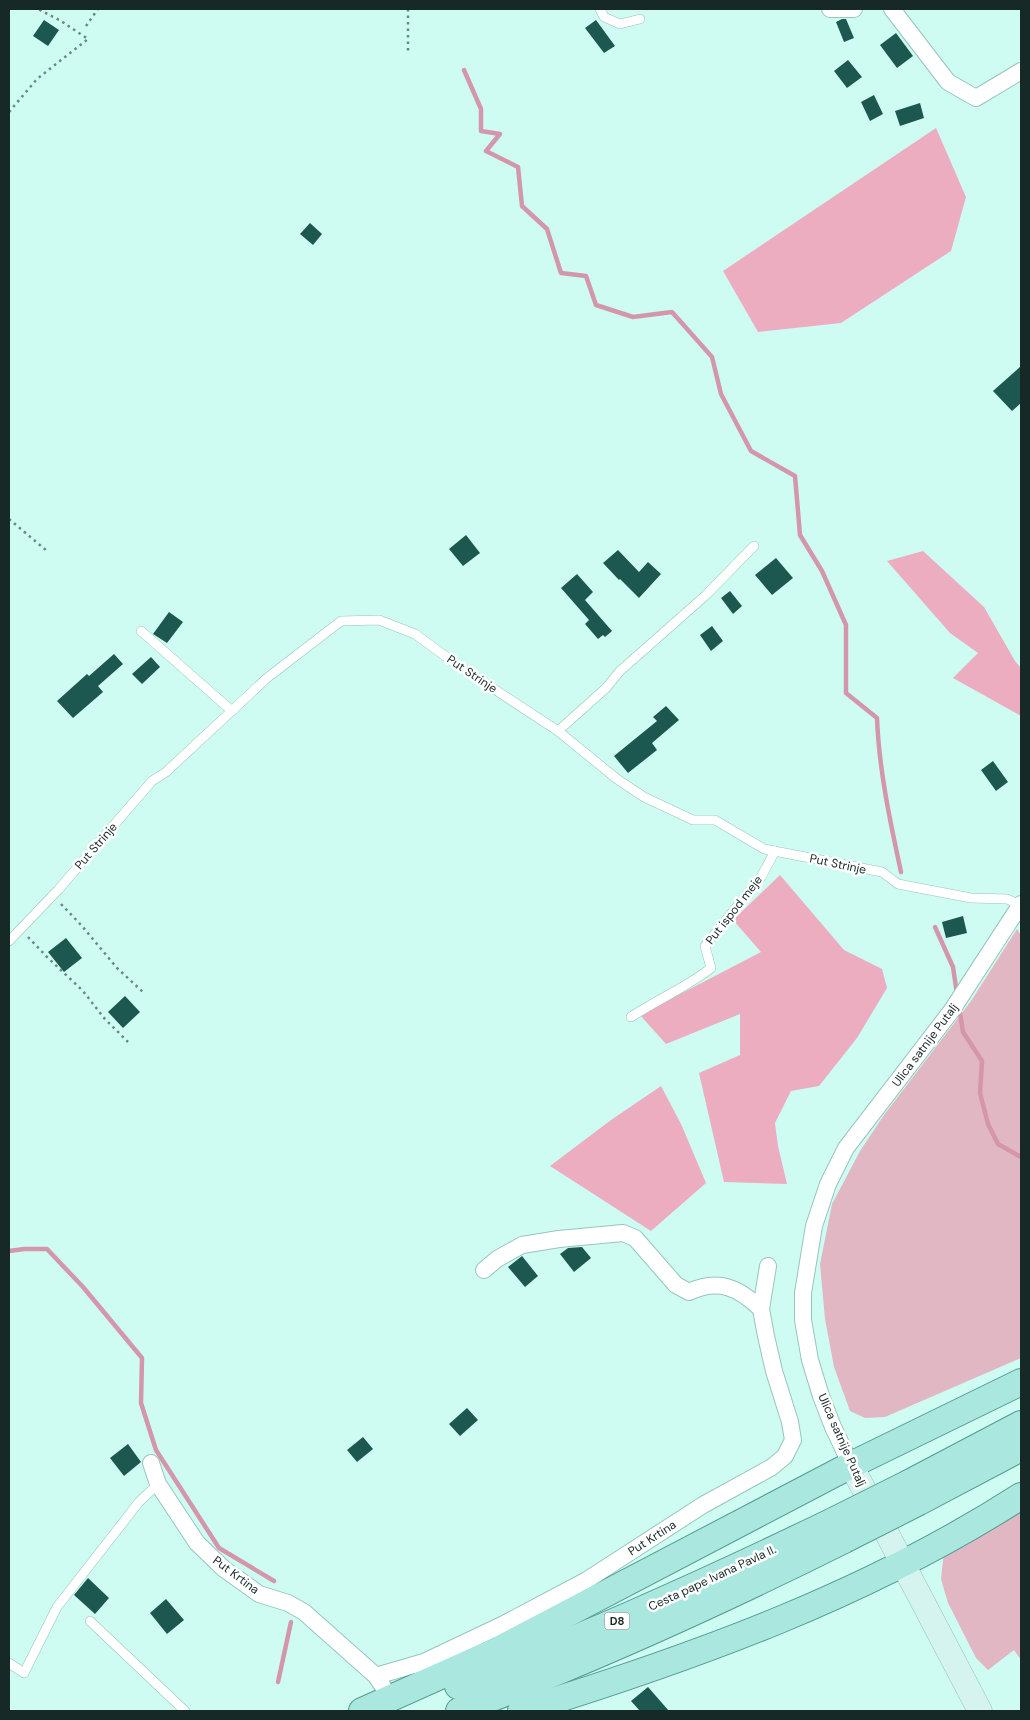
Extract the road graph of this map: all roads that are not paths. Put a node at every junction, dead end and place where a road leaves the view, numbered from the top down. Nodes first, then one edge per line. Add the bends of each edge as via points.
1 (600, 9) edge
2 (830, 9) edge
3 (854, 9) edge
4 (892, 9) edge
5 (640, 19) dead end
6 (1021, 71) edge
7 (754, 546) dead end
8 (141, 631) dead end
9 (232, 711) junction
10 (558, 731) junction
11 (775, 851) junction
12 (1021, 905) edge
13 (9, 941) edge
14 (631, 1017) dead end
15 (768, 1266) dead end
16 (484, 1270) dead end
17 (761, 1309) junction
18 (1021, 1382) edge
19 (1021, 1424) edge
20 (1021, 1448) edge
21 (151, 1463) dead end
22 (851, 1465) junction
23 (158, 1484) junction
24 (914, 1493) junction
25 (1021, 1496) edge
26 (839, 1530) junction
27 (903, 1564) junction
28 (90, 1621) dead end
29 (9, 1663) edge
30 (376, 1676) junction
31 (393, 1705) edge
32 (186, 1711) edge
33 (362, 1711) edge
34 (459, 1711) edge
35 (521, 1711) edge
36 (980, 1711) edge

1 - 5 lane via 604,17 620,24
2 - 3 street
4 - 6 street via 948,82 976,98
7 - 10 lane via 706,595
8 - 9 lane
9 - 10 lane, Put Strinje via 267,678 341,621 379,620 414,634
9 - 13 lane, Put Strinje via 152,781
10 - 11 lane, Put Strinje via 644,797 693,820 714,820 764,849
11 - 12 lane, Put Strinje via 882,872 898,884 971,898 1007,899
11 - 14 lane, Put ispod meje via 761,877 705,946 711,968
12 - 22 street, Ulica satnije Putalj via 952,1010 846,1148 828,1184 814,1226 803,1292 803,1320 821,1396
15 - 17 street, Put Krtina
16 - 17 street via 522,1245 623,1233 635,1238 682,1290 689,1292 702,1286 717,1285 734,1289
17 - 30 street, Put Krtina via 793,1440 785,1456 587,1580 424,1662
18 - 22 main road
19 - 24 main road, Cesta pape Ivana Pavla II. / D8
20 - 24 main road, Cesta pape Ivana Pavla II. / D8
21 - 23 street, Put Krtina
22 - 27 street, Ulica satnije Putalj
22 - 31 main road
23 - 29 lane via 139,1502 57,1607 24,1673
23 - 30 street, Put Krtina via 197,1543 224,1569 259,1594 304,1612
24 - 26 main road, Cesta pape Ivana Pavla II. / D8, bridge
25 - 27 main road
26 - 31 main road, Cesta pape Ivana Pavla II. / D8 via 539,1655
26 - 34 main road, Cesta pape Ivana Pavla II. / D8 via 758,1582 672,1622
27 - 35 main road via 744,1636
27 - 36 street, Ulica satnije Putalj
28 - 32 lane
30 - 31 street, Put Krtina
31 - 33 main road

